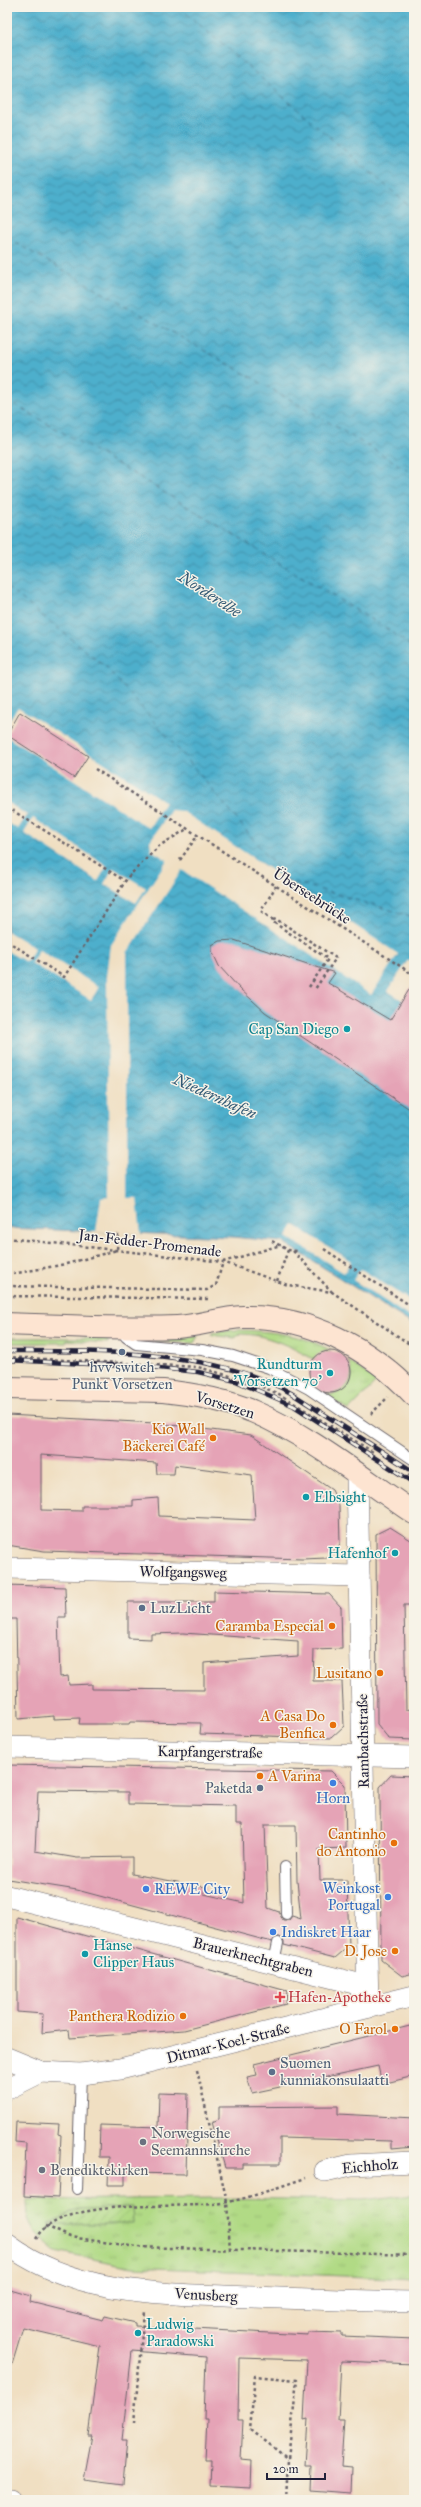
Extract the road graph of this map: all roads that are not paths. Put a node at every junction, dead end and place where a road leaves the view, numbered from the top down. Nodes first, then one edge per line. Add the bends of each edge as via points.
1 (7, 1324) edge
2 (118, 1327) junction
3 (7, 1388) edge
4 (408, 1389) edge
5 (414, 1460) edge
6 (357, 1476) junction
7 (414, 1513) edge
8 (7, 1568) edge
9 (359, 1576) junction
10 (7, 1747) edge
11 (363, 1756) junction
12 (414, 1757) edge
13 (285, 1867) dead end
14 (7, 1896) edge
15 (286, 1914) dead end
16 (414, 1996) edge
17 (368, 2007) junction
18 (7, 2058) edge
19 (41, 2072) junction
20 (81, 2074) junction
21 (7, 2089) edge
22 (414, 2162) edge
23 (325, 2171) road end
24 (77, 2189) dead end
25 (7, 2244) edge
26 (414, 2302) edge
27 (7, 2500) edge
28 (10, 2500) edge

1 - 2 main road
2 - 4 main road via 179,1327 242,1317 296,1323 317,1329 346,1343 386,1368
2 - 5 lane via 136,1344 202,1350 233,1356 269,1368 309,1389
3 - 6 main road, Vorsetzen via 163,1391 209,1398 252,1411 273,1422
6 - 7 main road, Vorsetzen
6 - 9 street, Rambachstraße
8 - 9 street, Wolfgangsweg
9 - 11 street, Rambachstraße
10 - 11 street, Karpfangerstraße
11 - 12 street, Karpfangerstraße
11 - 17 street, Rambachstraße
13 - 15 lane
14 - 17 street, Brauerknechtgraben via 276,1953 358,1984
16 - 17 street, Ditmar-Koel-Straße
17 - 20 street, Ditmar-Koel-Straße via 193,2052 120,2069
18 - 19 street
19 - 20 street, Ditmar-Koel-Straße
19 - 21 street
20 - 24 lane
22 - 23 street, Eichholz via 351,2165
25 - 26 street, Venusberg via 72,2278 145,2292
27 - 28 street

